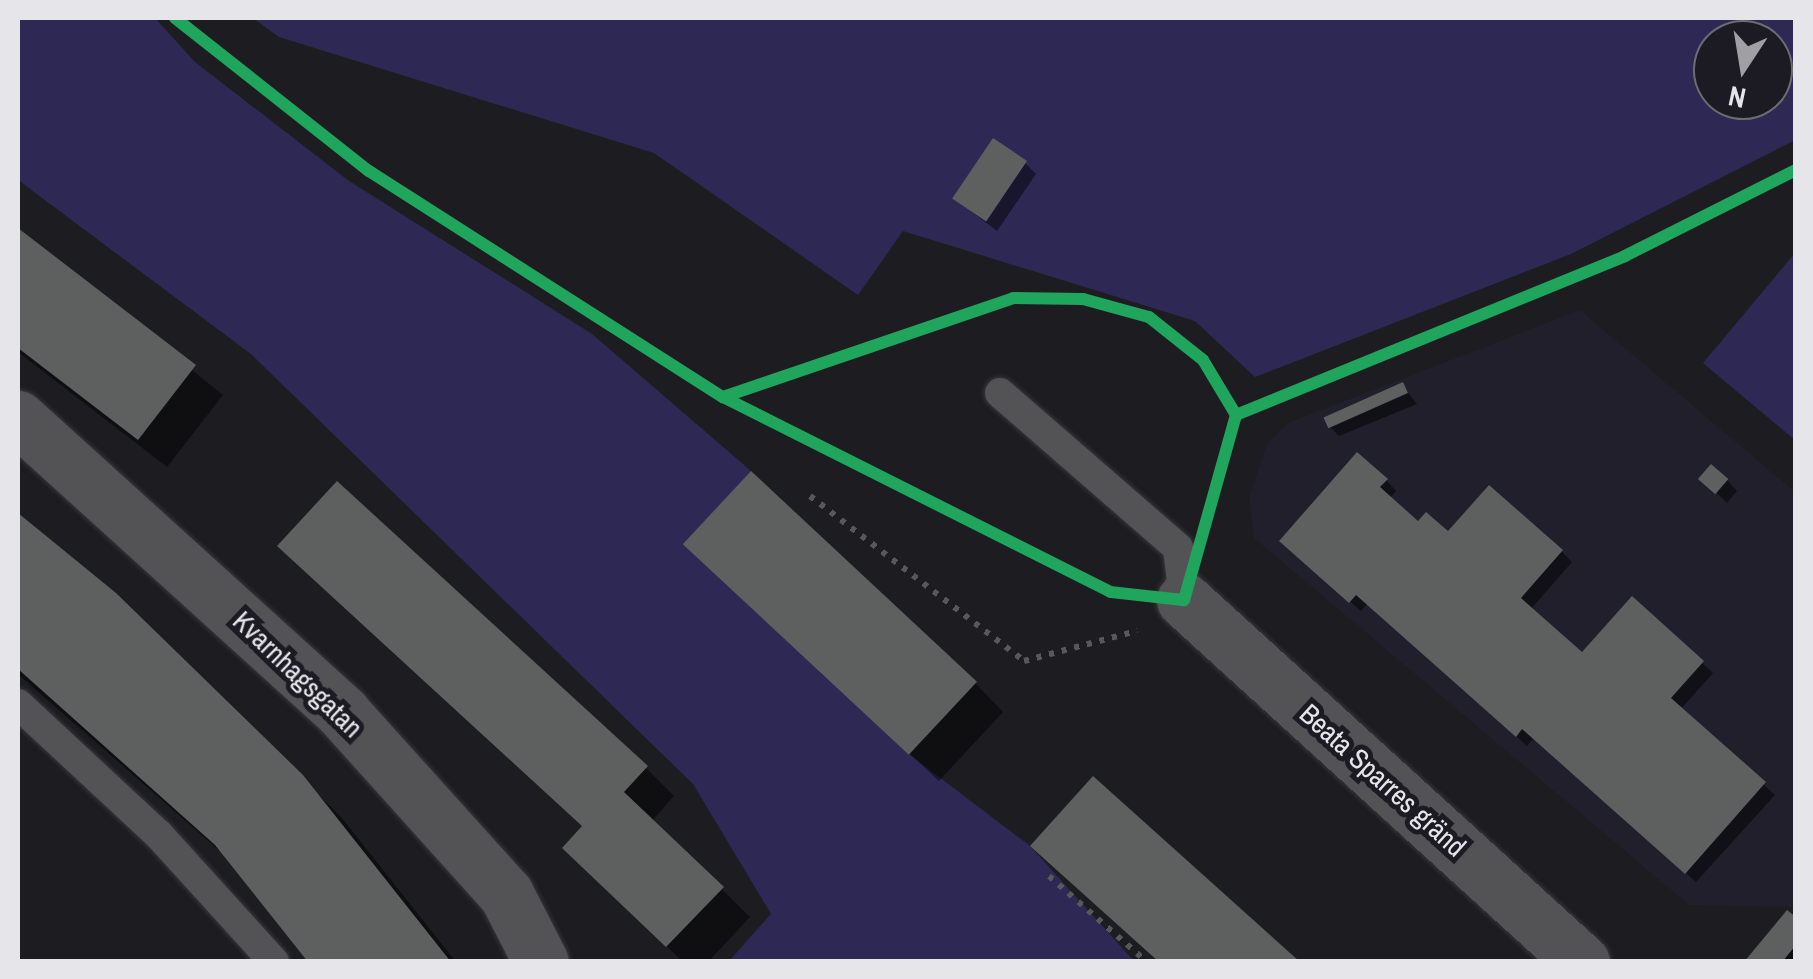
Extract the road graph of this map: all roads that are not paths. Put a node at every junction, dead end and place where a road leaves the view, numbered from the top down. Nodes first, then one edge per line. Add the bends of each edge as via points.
1 (1000, 393) dead end
2 (18, 418) edge
3 (1193, 607) joint
4 (18, 704) edge
5 (274, 962) edge
6 (541, 962) edge
7 (1582, 962) edge

1 - 3 lane via 1178,548
2 - 6 street, Kvarnhagsgatan via 342,712 506,894
3 - 7 street, Beata Sparres gränd
4 - 5 lane via 159,834

